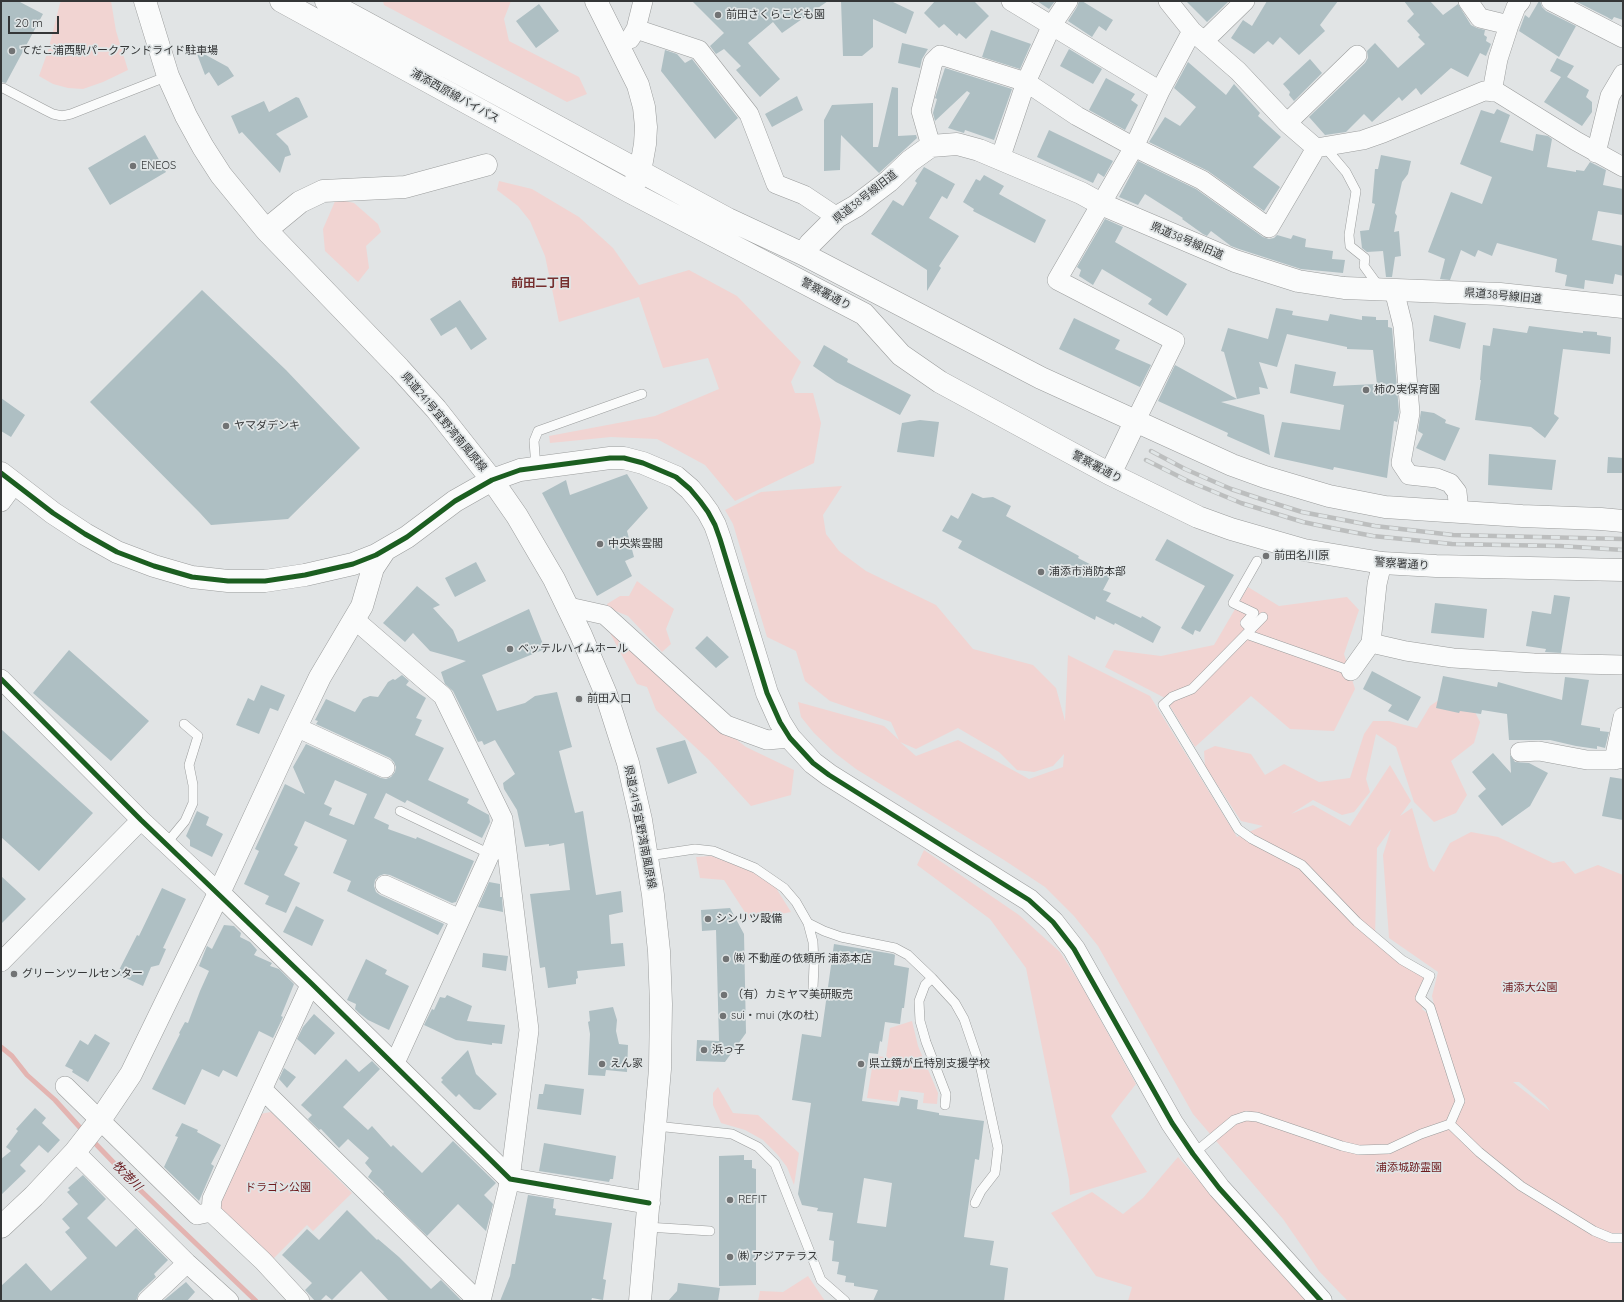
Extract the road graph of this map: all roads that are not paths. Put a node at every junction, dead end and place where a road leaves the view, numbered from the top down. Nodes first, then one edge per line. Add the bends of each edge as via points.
1 (145, 1) edge
2 (281, 1) edge
3 (326, 1) edge
4 (596, 1) edge
5 (643, 1) edge
6 (1012, 1) edge
7 (1068, 1) edge
8 (1168, 1) edge
9 (1245, 1) edge
10 (1468, 1) edge
11 (1521, 1) edge
12 (1551, 1) edge
13 (1052, 25) junction
14 (1509, 25) junction
15 (636, 29) junction
16 (1198, 36) junction
17 (1623, 38) edge
18 (620, 49) junction
19 (1357, 55) dead end
20 (1623, 74) edge
21 (168, 76) junction
22 (1026, 82) junction
23 (3, 88) dead end
24 (1160, 91) junction
25 (1492, 92) junction
26 (1287, 123) junction
27 (931, 146) junction
28 (1134, 147) junction
29 (1320, 147) junction
30 (1596, 152) junction
31 (1000, 159) junction
32 (486, 165) dead end
33 (1623, 167) edge
34 (640, 172) junction
35 (630, 192) junction
36 (1101, 204) junction
37 (837, 217) junction
38 (266, 230) junction
39 (803, 254) junction
40 (1388, 289) junction
41 (1623, 307) edge
42 (864, 314) junction
43 (642, 394) dead end
44 (1135, 422) junction
45 (536, 468) junction
46 (1110, 474) junction
47 (8, 478) edge
48 (492, 480) junction
49 (1, 502) edge
50 (1459, 512) junction
51 (1623, 522) edge
52 (385, 550) junction
53 (1257, 561) dead end
54 (1382, 563) junction
55 (1623, 570) edge
56 (326, 571) junction
57 (569, 607) junction
58 (1263, 617) dead end
59 (354, 619) junction
60 (1249, 631) junction
61 (1371, 643) junction
62 (1623, 665) edge
63 (1351, 671) joint
64 (1, 679) edge
65 (1623, 717) edge
66 (184, 724) dead end
67 (296, 727) junction
68 (790, 738) junction
69 (1520, 752) dead end
70 (1619, 759) edge
71 (385, 768) dead end
72 (400, 811) dead end
73 (503, 819) junction
74 (141, 820) junction
75 (166, 844) junction
76 (490, 854) junction
77 (648, 856) junction
78 (385, 885) dead end
79 (219, 893) junction
80 (460, 919) junction
81 (808, 923) junction
82 (1, 962) edge
83 (932, 978) junction
84 (312, 983) junction
85 (812, 988) dead end
86 (394, 1065) junction
87 (65, 1086) dead end
88 (263, 1090) junction
89 (945, 1105) dead end
90 (98, 1123) junction
91 (1450, 1124) junction
92 (656, 1126) junction
93 (78, 1149) junction
94 (1193, 1154) junction
95 (510, 1179) junction
96 (649, 1202) junction
97 (975, 1203) dead end
98 (211, 1212) junction
99 (1, 1227) edge
100 (647, 1227) junction
101 (710, 1231) dead end
102 (1623, 1238) edge
103 (187, 1263) junction
104 (147, 1301) edge
105 (229, 1301) edge
106 (300, 1301) edge
107 (479, 1301) edge
108 (640, 1301) edge
109 (845, 1301) edge
110 (1321, 1301) edge

1 - 21 main road, 県道241号宜野湾南風原線
2 - 35 main road, 浦添西原線バイパス
3 - 34 main road, 浦添西原線バイパス
4 - 18 main road
5 - 15 street
6 - 13 street
7 - 13 street
8 - 16 street
9 - 16 street
10 - 14 street via 1480,18
11 - 14 street
12 - 17 street
13 - 22 street
13 - 24 street
14 - 25 street via 1498,59
15 - 18 street
15 - 37 street via 699,50 749,114 776,184 804,195
16 - 24 street
16 - 26 street via 1238,71
18 - 34 main road via 638,85 644,107 646,144
19 - 26 street
20 - 30 street via 1610,96
21 - 23 lane via 62,116 53,114
21 - 38 main road, 県道241号宜野湾南風原線 via 203,147 226,181
22 - 27 street via 940,55 933,62 921,111
22 - 28 street via 1077,116
22 - 31 street
24 - 28 street
25 - 29 street via 1484,91 1376,136
25 - 30 street via 1497,92
26 - 29 street
27 - 31 main road, 県道38号線旧道 via 957,144
27 - 37 main road, 県道38号線旧道 via 856,206
28 - 29 street via 1202,180 1269,228
28 - 36 street
29 - 40 lane via 1346,172 1356,192 1349,235 1350,246 1365,258 1364,266
30 - 33 street
31 - 36 main road, 県道38号線旧道
32 - 38 main road via 405,187 323,191 300,202
34 - 35 main road
34 - 39 main road via 728,219
34 - 42 main road via 653,183 858,295
35 - 42 main road, 警察署通り
36 - 40 main road, 県道38号線旧道 via 1235,261 1298,281 1344,288
36 - 44 street via 1057,280 1175,341
37 - 39 main road, 県道38号線旧道
38 - 48 main road, 県道241号宜野湾南風原線 via 413,383
39 - 44 main road via 1041,378
40 - 41 main road, 県道38号線旧道 via 1500,294
40 - 50 street via 1403,326 1410,413 1401,463 1409,475 1437,478 1450,483 1457,492
42 - 46 main road, 警察署通り via 901,355 940,382
43 - 45 lane via 538,431 534,441
44 - 46 main road
44 - 50 main road via 1232,465 1329,496 1385,507
45 - 48 main road via 520,470
45 - 68 main road via 624,458 676,477 690,489 708,512 720,539 767,693 776,716
46 - 54 main road, 警察署通り via 1198,517 1231,529 1304,550
47 - 49 street
47 - 56 main road via 85,534 117,552 154,566 192,577 228,581 265,580
48 - 52 main road via 455,501
48 - 57 main road, 県道241号宜野湾南風原線 via 539,552
50 - 51 main road
52 - 56 main road via 352,564
52 - 59 main road via 373,568 365,597
53 - 60 lane via 1233,603 1254,613 1245,623
54 - 55 main road, 警察署通り
54 - 61 street via 1377,584
56 - 59 main road via 346,576 354,582 359,599
57 - 68 street via 605,615 726,725 767,740
57 - 77 main road, 県道241号宜野湾南風原線 via 617,726 635,792
58 - 60 lane
59 - 67 main road via 320,678
59 - 73 street via 443,696
60 - 63 lane
60 - 91 lane via 1192,688 1172,697 1163,705 1238,829 1302,865 1357,922 1402,960 1430,976 1420,998 1430,1007 1460,1101
61 - 62 street via 1453,658
61 - 63 street
64 - 74 street
65 - 70 street
66 - 75 lane via 198,736 189,765 193,803 185,821
67 - 71 street
67 - 79 main road
68 - 94 main road via 813,763 829,775 1029,900 1053,922 1074,949 1172,1123
69 - 70 street via 1539,751 1587,760
72 - 76 lane
73 - 76 street
73 - 95 street via 530,1030
74 - 75 street
74 - 82 street
75 - 79 street
76 - 80 street
77 - 81 lane via 695,849 713,851 755,868 784,888
77 - 92 main road, 県道241号宜野湾南風原線 via 661,976
78 - 80 street
79 - 84 main road
79 - 90 main road via 140,1056
80 - 86 street
81 - 83 lane via 841,937 895,948 908,955
81 - 85 lane via 813,942
83 - 89 lane via 925,985 919,1001 920,1021 946,1094
83 - 97 lane via 955,1003 964,1019 980,1070 998,1148 995,1173
84 - 86 main road
84 - 88 street
86 - 95 main road
87 - 90 street
88 - 98 street via 212,1199
88 - 107 street
90 - 93 main road
90 - 98 street via 197,1215
91 - 94 lane via 1389,1149 1375,1150 1342,1146 1257,1117 1246,1116 1234,1120
91 - 102 lane via 1484,1157 1521,1186 1594,1231 1611,1238
92 - 96 main road, 県道241号宜野湾南風原線
92 - 109 lane via 732,1134 758,1147 775,1164 821,1280
93 - 99 main road
93 - 103 street
94 - 110 main road
95 - 96 main road
95 - 107 street
96 - 100 main road, 県道241号宜野湾南風原線
98 - 106 street via 263,1261
100 - 101 lane
100 - 108 main road, 県道241号宜野湾南風原線
103 - 104 street
103 - 105 street

